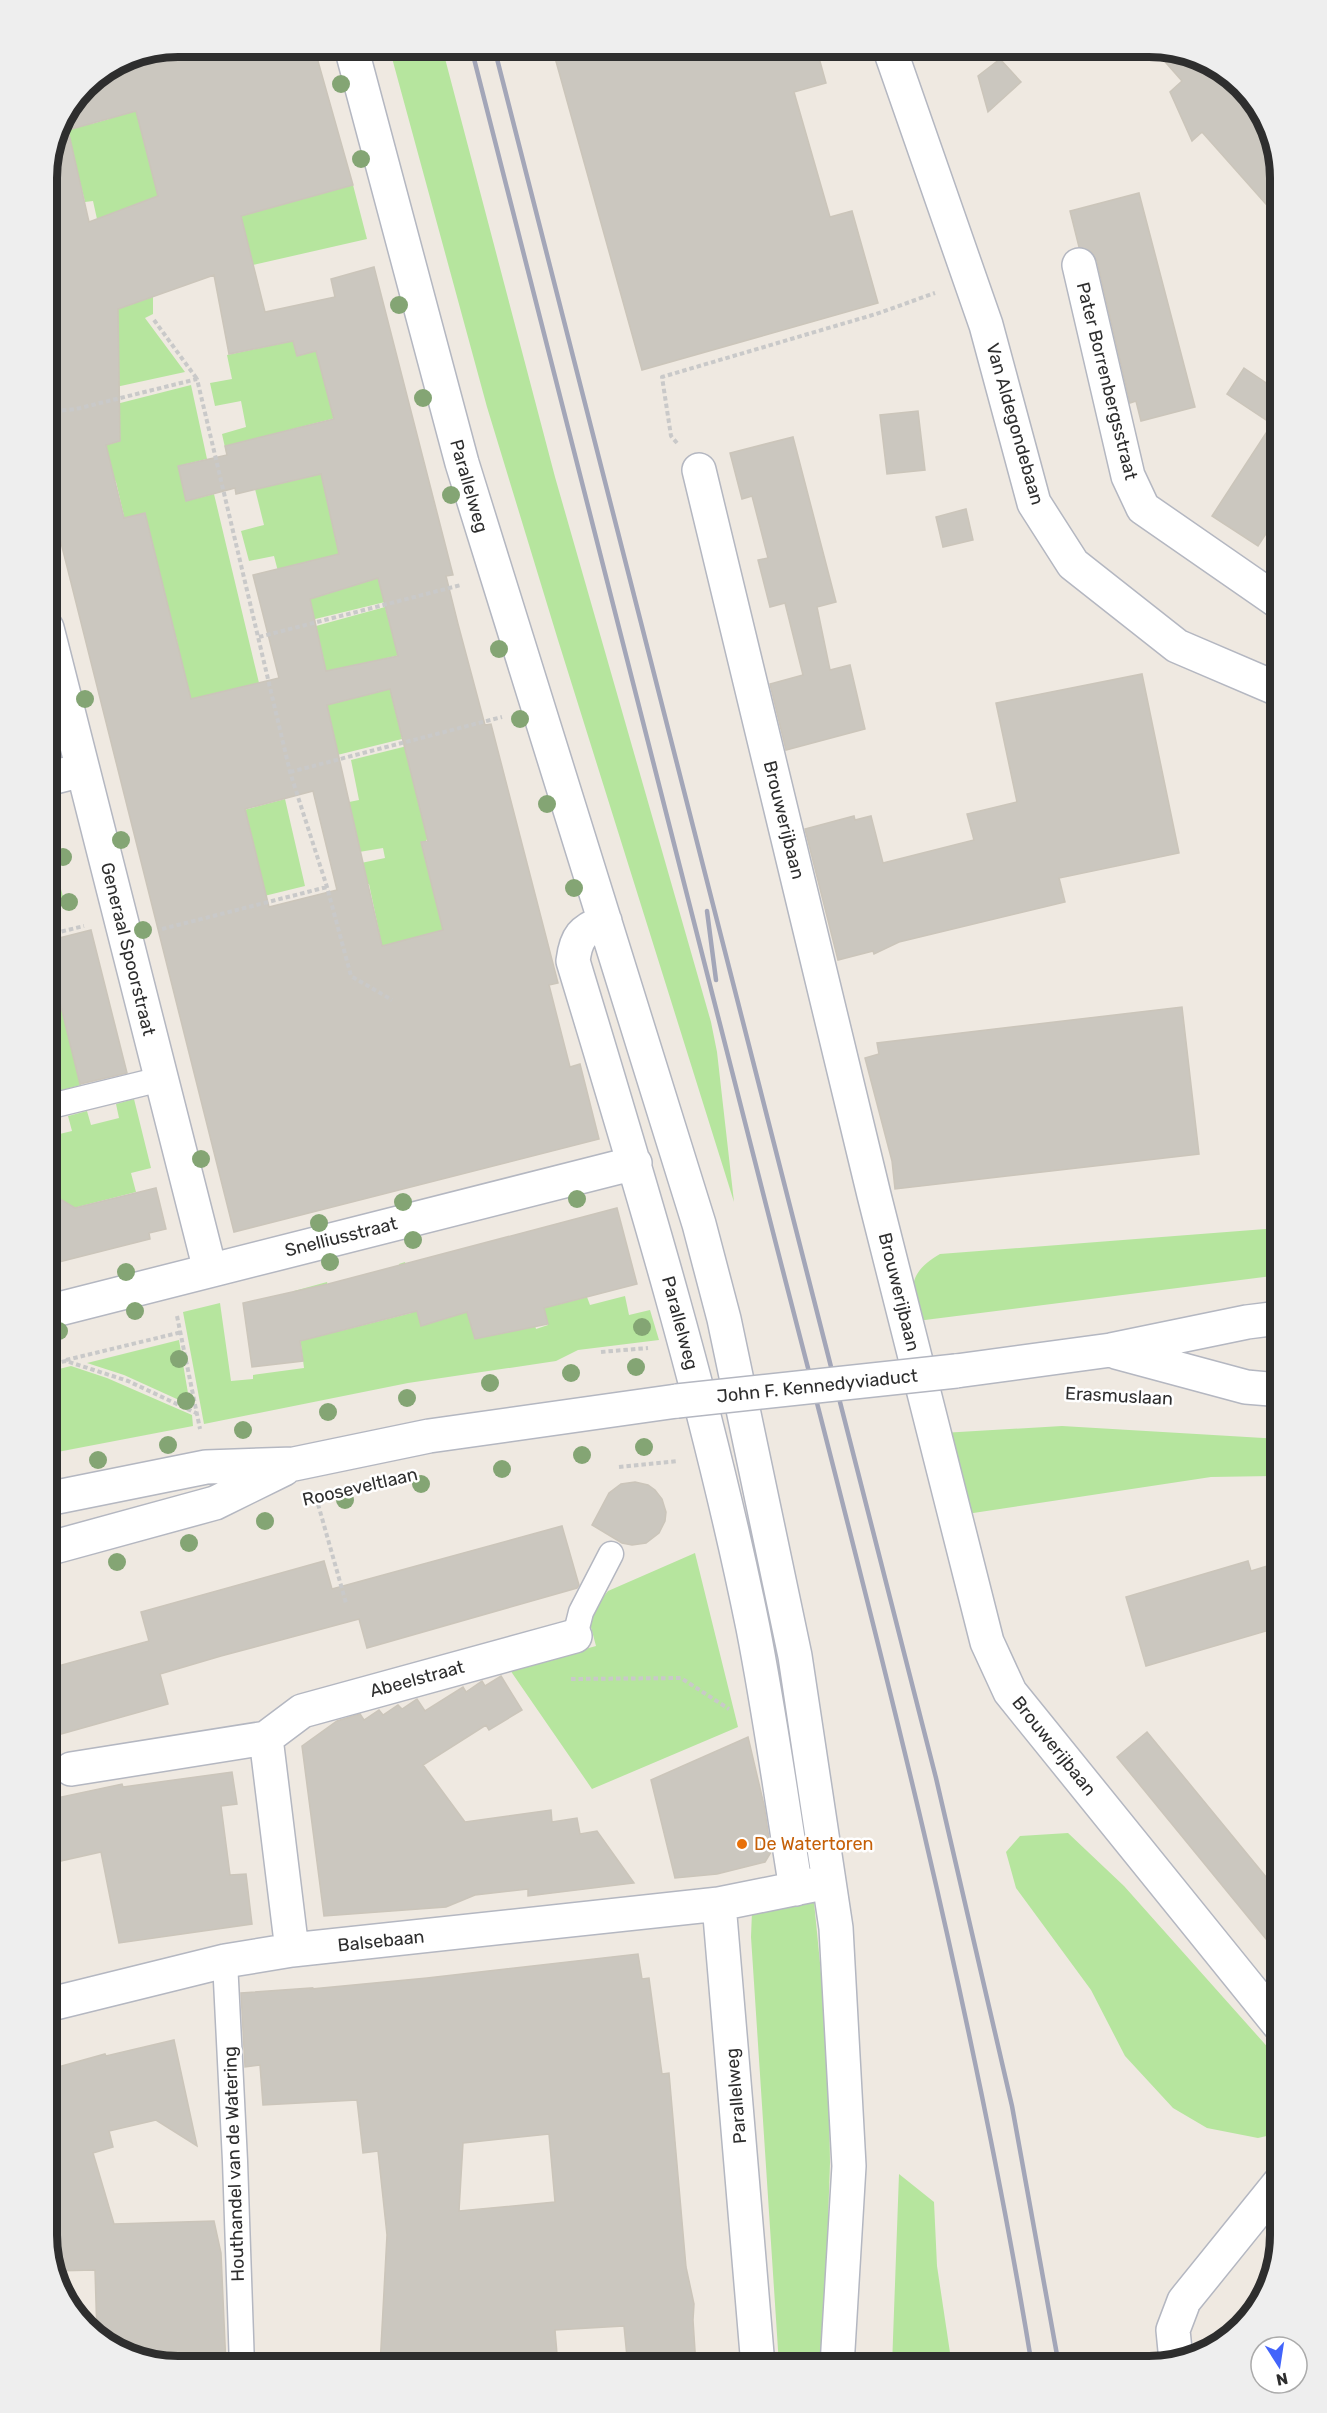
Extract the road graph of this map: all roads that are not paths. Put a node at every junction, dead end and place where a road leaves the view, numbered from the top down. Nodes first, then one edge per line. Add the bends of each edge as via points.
1 (354, 57) edge
2 (892, 57) edge
3 (1079, 265) dead end
4 (699, 470) road end
5 (1270, 595) edge
6 (57, 669) edge
7 (1270, 685) edge
8 (82, 770) junction
9 (57, 776) edge
10 (605, 921) junction
11 (161, 1079) junction
12 (57, 1105) edge
13 (635, 1163) junction
14 (210, 1270) junction
15 (57, 1309) edge
16 (1270, 1319) edge
17 (1111, 1350) junction
18 (956, 1371) joint
19 (1270, 1389) edge
20 (676, 1401) joint
21 (294, 1464) junction
22 (57, 1497) edge
23 (57, 1546) edge
24 (611, 1554) dead end
25 (575, 1636) joint
26 (266, 1738) junction
27 (71, 1769) dead end
28 (828, 1882) junction
29 (796, 1889) junction
30 (719, 1904) junction
31 (292, 1950) junction
32 (225, 1961) junction
33 (57, 2002) edge
34 (1270, 2012) edge
35 (1270, 2195) edge
36 (1175, 2353) edge
37 (242, 2356) edge
38 (757, 2356) edge
39 (838, 2356) edge

1 - 10 street, Parallelweg via 437,375
2 - 7 street, Van Aldegondebaan via 986,325 1034,503 1073,564 1177,646
3 - 5 street, Pater Borrenbergsstraat via 1128,476 1143,508
4 - 34 street, Brouwerijbaan via 874,1195 987,1642 1010,1692
6 - 8 street, Generaal Spoorstraat
8 - 9 street
8 - 11 street, Generaal Spoorstraat
10 - 13 street, Parallelweg via 583,932 575,943 573,961
10 - 28 street, Parallelweg via 699,1224 724,1319 795,1656
11 - 12 lane
11 - 14 street, Generaal Spoorstraat
13 - 14 street, Snelliusstraat
13 - 29 street, Parallelweg via 714,1457 753,1629
14 - 15 street, Snelliusstraat
16 - 17 street, Erasmuslaan
17 - 18 street, Erasmuslaan
17 - 19 street, Erasmuslaan via 1246,1387
18 - 20 street, John F. Kennedyviaduct, bridge
20 - 21 street, Rooseveltlaan via 429,1436
21 - 22 street, Rooseveltlaan via 206,1467
21 - 23 street, Rooseveltlaan via 214,1503
24 - 25 lane via 581,1612
25 - 26 street, Abeelstraat via 302,1711
26 - 27 street, Abeelstraat
26 - 31 street
28 - 29 street
28 - 39 street, Parallelweg via 836,1928 849,2166
29 - 30 street
30 - 31 street, Balsebaan
30 - 38 street, Parallelweg
31 - 32 street, Balsebaan
32 - 33 street, Balsebaan
32 - 37 lane, Houthandel van de Watering
35 - 36 street via 1184,2301 1173,2330

